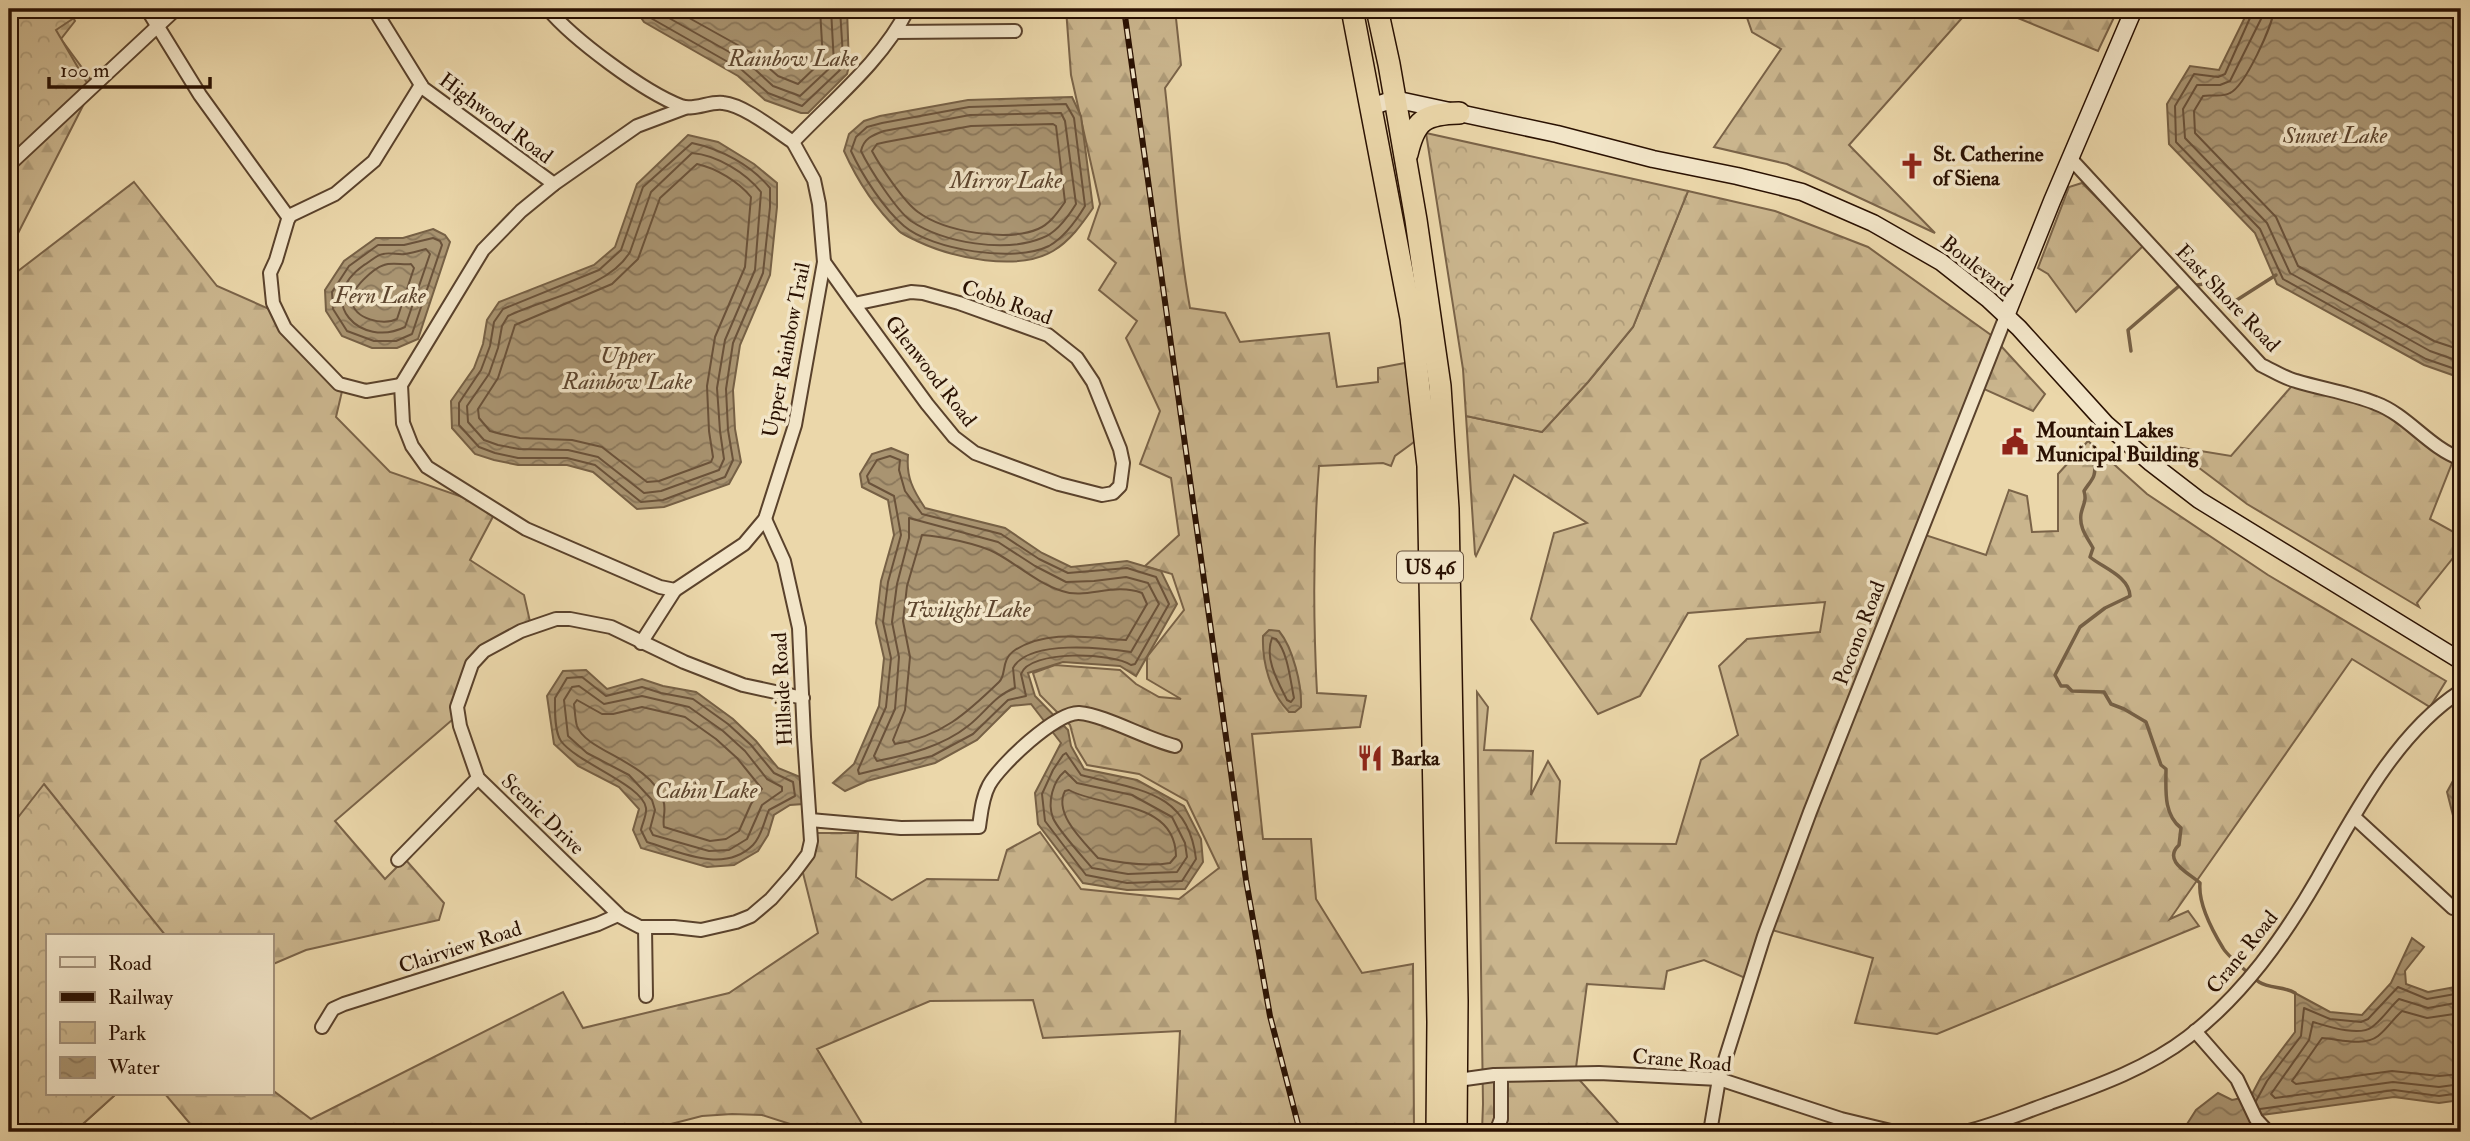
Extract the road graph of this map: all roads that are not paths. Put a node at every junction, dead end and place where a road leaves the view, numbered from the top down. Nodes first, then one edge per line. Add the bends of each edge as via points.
1 (147, 9) edge
2 (176, 9) edge
3 (374, 9) edge
4 (548, 9) edge
5 (908, 9) edge
6 (1352, 9) edge
7 (1377, 9) edge
8 (2134, 9) edge
9 (157, 27) junction
10 (1016, 31) dead end
11 (895, 32) junction
12 (421, 85) junction
13 (1394, 99) junction
14 (1371, 107) junction
15 (685, 108) junction
16 (1459, 113) junction
17 (793, 142) junction
18 (2070, 158) junction
19 (1405, 160) junction
20 (9, 165) edge
21 (554, 184) junction
22 (289, 218) junction
23 (824, 262) junction
24 (854, 304) junction
25 (2006, 316) junction
26 (401, 385) junction
27 (2461, 459) edge
28 (1112, 493) joint
29 (765, 519) junction
30 (675, 590) junction
31 (641, 643) junction
32 (2461, 661) edge
33 (2461, 691) edge
34 (803, 698) junction
35 (1175, 746) dead end
36 (478, 778) junction
37 (2354, 817) junction
38 (810, 820) junction
39 (398, 860) dead end
40 (2452, 908) dead end
41 (618, 915) junction
42 (645, 927) junction
43 (646, 996) dead end
44 (322, 1027) dead end
45 (2195, 1031) junction
46 (1501, 1075) junction
47 (1719, 1079) junction
48 (1458, 1080) junction
49 (1437, 1132) edge
50 (1456, 1132) edge
51 (1496, 1132) edge
52 (1710, 1132) edge
53 (1895, 1132) edge
54 (1965, 1132) edge
55 (2268, 1132) edge

1 - 9 street
2 - 9 street
3 - 12 street, Highwood Road
4 - 15 street via 575,36 647,89
5 - 11 street
6 - 14 highway, US 46
7 - 13 highway, US 46
8 - 18 main road, Pocono Road
9 - 20 street
9 - 22 street
10 - 11 street
11 - 17 street
12 - 21 street, Highwood Road
12 - 22 street via 374,161 335,194
13 - 14 main road
13 - 16 main road, Boulevard
13 - 19 highway, US 46
14 - 49 highway, US 46 via 1411,318 1428,466
15 - 17 street via 727,103
15 - 21 street via 637,126
16 - 19 highway via 1427,117 1412,135
16 - 25 main road, Boulevard via 1801,192 1914,245
17 - 23 street, Upper Rainbow Trail via 814,180
18 - 25 main road, Pocono Road
18 - 27 street, East Shore Road via 2261,365 2292,380 2375,403 2397,414 2446,454
19 - 48 highway, US 46 via 1439,373 1448,509
21 - 26 street via 483,250
22 - 26 street via 270,273 273,303 285,328 340,384 366,391
23 - 24 street, Glenwood Road
23 - 29 street, Upper Rainbow Trail via 798,413
24 - 28 street, Glenwood Road via 927,404 954,437 975,453 1059,484 1102,495
24 - 28 street, Cobb Road via 923,293 1036,330 1063,346 1093,382 1120,449 1123,476
25 - 32 main road, Boulevard via 2106,424 2160,471 2238,525
25 - 47 street, Pocono Road via 1810,812
26 - 30 street via 405,432 427,467 526,529
29 - 30 street, Upper Rainbow Trail via 744,544
29 - 34 street, Hillside Road via 784,561 799,628
30 - 31 street
31 - 34 street, Scenic Drive via 743,685
31 - 36 street, Scenic Drive via 596,622 556,619 484,651 472,664 457,707
33 - 37 street, Crane Road via 2414,731
34 - 38 street, Hillside Road
35 - 38 street via 1093,716 1067,714 994,777 979,827 901,828
36 - 39 street
36 - 41 street, Scenic Drive
37 - 40 street
37 - 45 street, Crane Road via 2305,902 2254,972
38 - 42 street, Scenic Drive via 808,854 751,916 701,930
41 - 42 street, Scenic Drive
41 - 44 street, Clairview Road via 344,1004 333,1009
42 - 43 street
45 - 54 street, Crane Road via 2117,1077
45 - 55 street via 2240,1085 2256,1119
46 - 47 street, Crane Road via 1599,1073
46 - 48 street, Crane Road
46 - 51 street via 1502,1119
47 - 52 street, Pocono Road
47 - 53 street, Crane Road
48 - 50 highway, US 46

